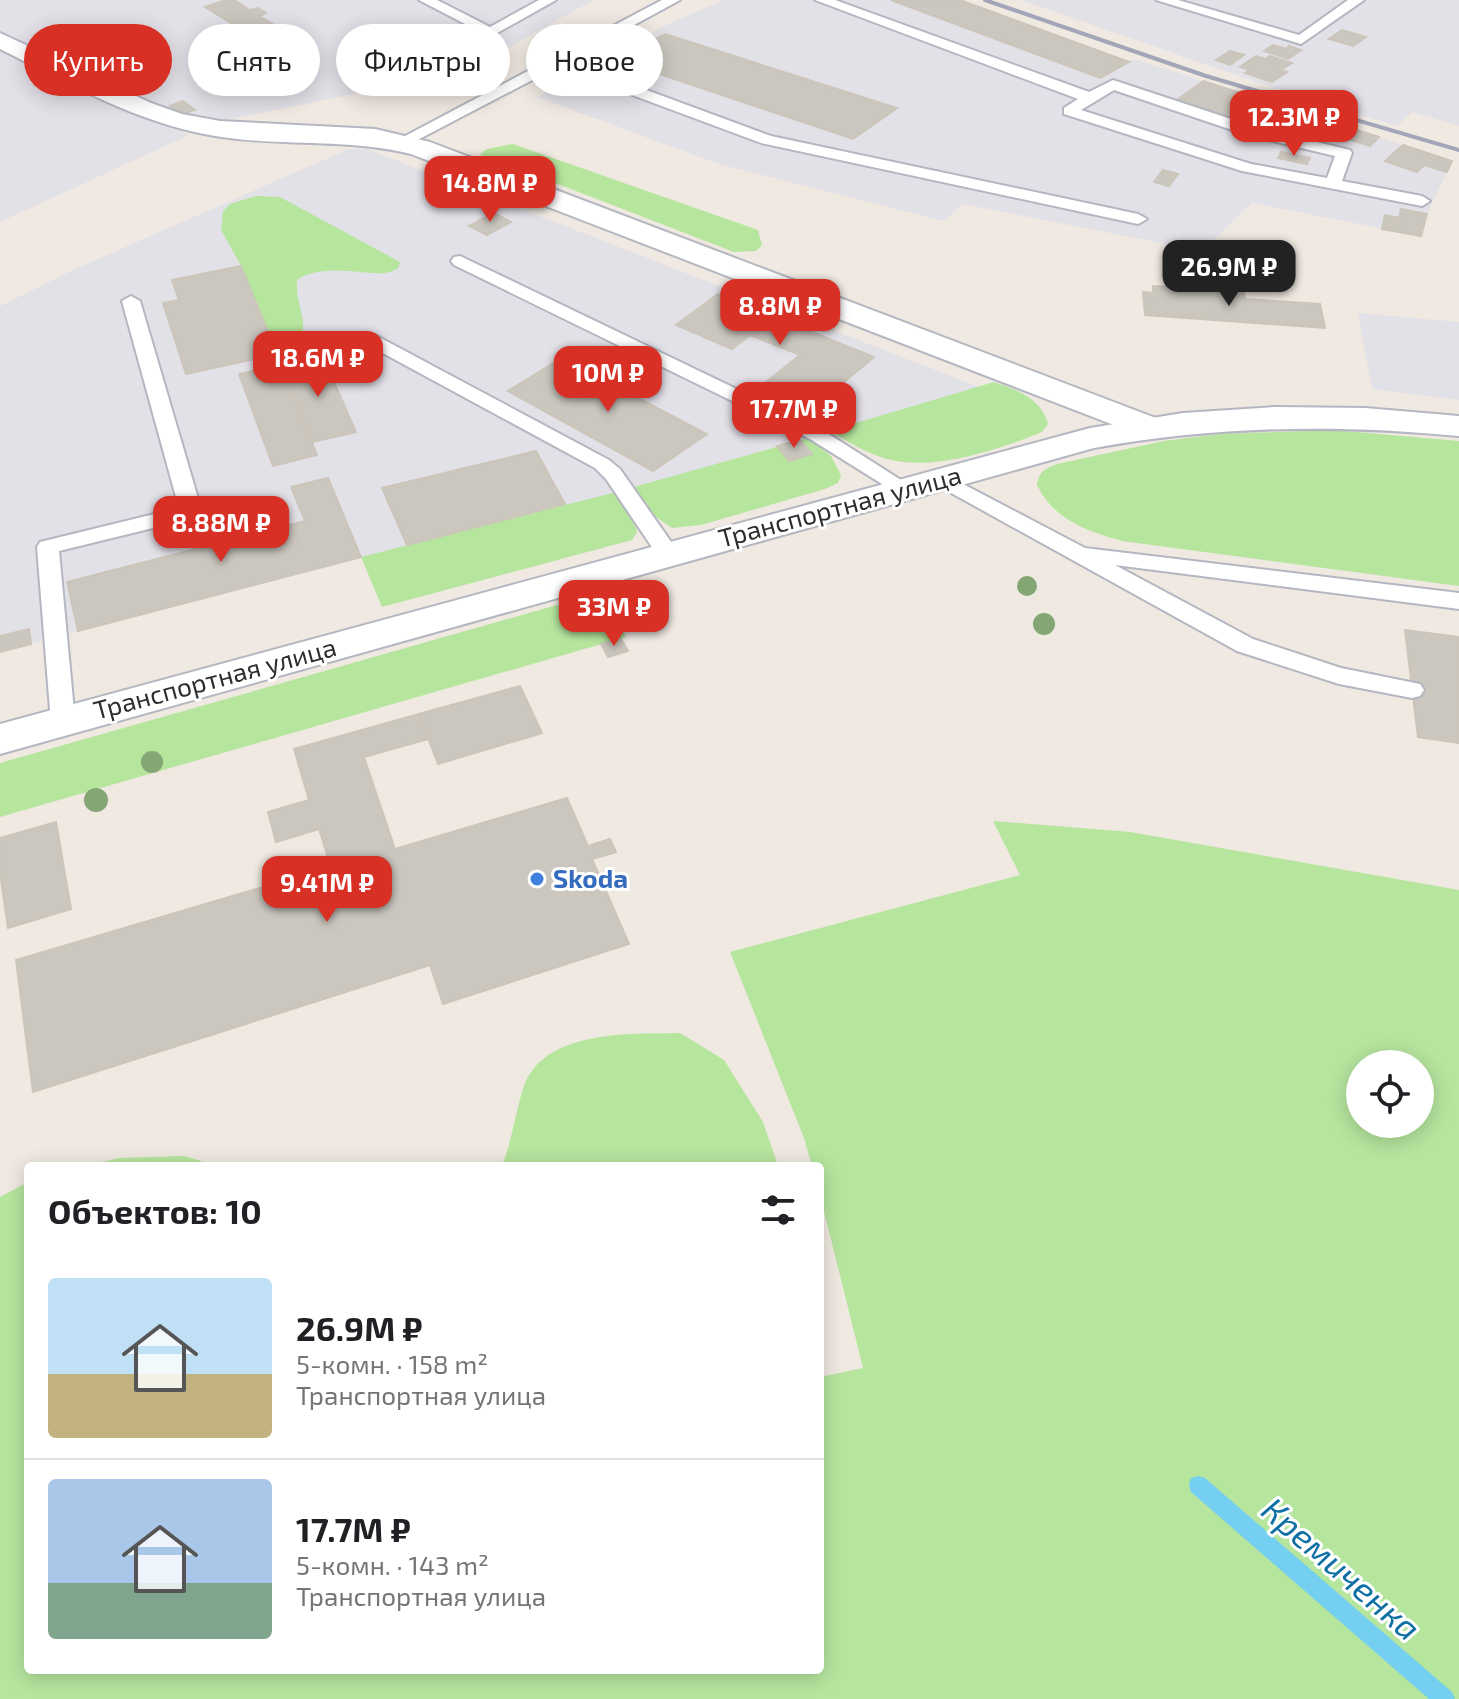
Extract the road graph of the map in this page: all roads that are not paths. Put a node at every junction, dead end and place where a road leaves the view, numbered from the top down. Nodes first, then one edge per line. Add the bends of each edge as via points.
1 (426, 0) edge
2 (549, 0) edge
3 (673, 0) edge
4 (822, 0) edge
5 (1163, 0) edge
6 (1357, 0) edge
7 (627, 24) edge
8 (0, 40) edge
9 (526, 76) edge
10 (649, 96) edge
11 (1090, 98) junction
12 (400, 143) junction
13 (1333, 184) junction
14 (1422, 201) dead end
15 (1138, 219) dead end
16 (460, 261) dead end
17 (131, 301) dead end
18 (375, 341) dead end
19 (1459, 426) edge
20 (1149, 427) junction
21 (942, 479) junction
22 (905, 489) junction
23 (1072, 552) junction
24 (668, 554) junction
25 (1459, 601) edge
26 (1412, 690) dead end
27 (63, 722) junction
28 (0, 739) edge

1 - 2 lane via 490,33
3 - 7 lane
4 - 11 lane
5 - 6 lane via 1301,40
8 - 12 street via 176,121 220,129 351,134
9 - 12 lane
10 - 15 lane via 767,140
11 - 13 lane via 1069,111 1248,168
11 - 13 lane via 1113,85 1253,132 1344,153
12 - 20 street
13 - 14 lane
16 - 22 lane via 817,435
17 - 27 lane via 191,512 48,547
18 - 24 lane via 602,464
19 - 20 street, Транспортная улица via 1275,415
20 - 21 street, Транспортная улица
21 - 22 street, Транспортная улица
21 - 23 lane
22 - 24 street, Транспортная улица
23 - 25 lane
23 - 26 lane via 1245,645 1339,676
24 - 27 street, Транспортная улица
27 - 28 street, Транспортная улица

